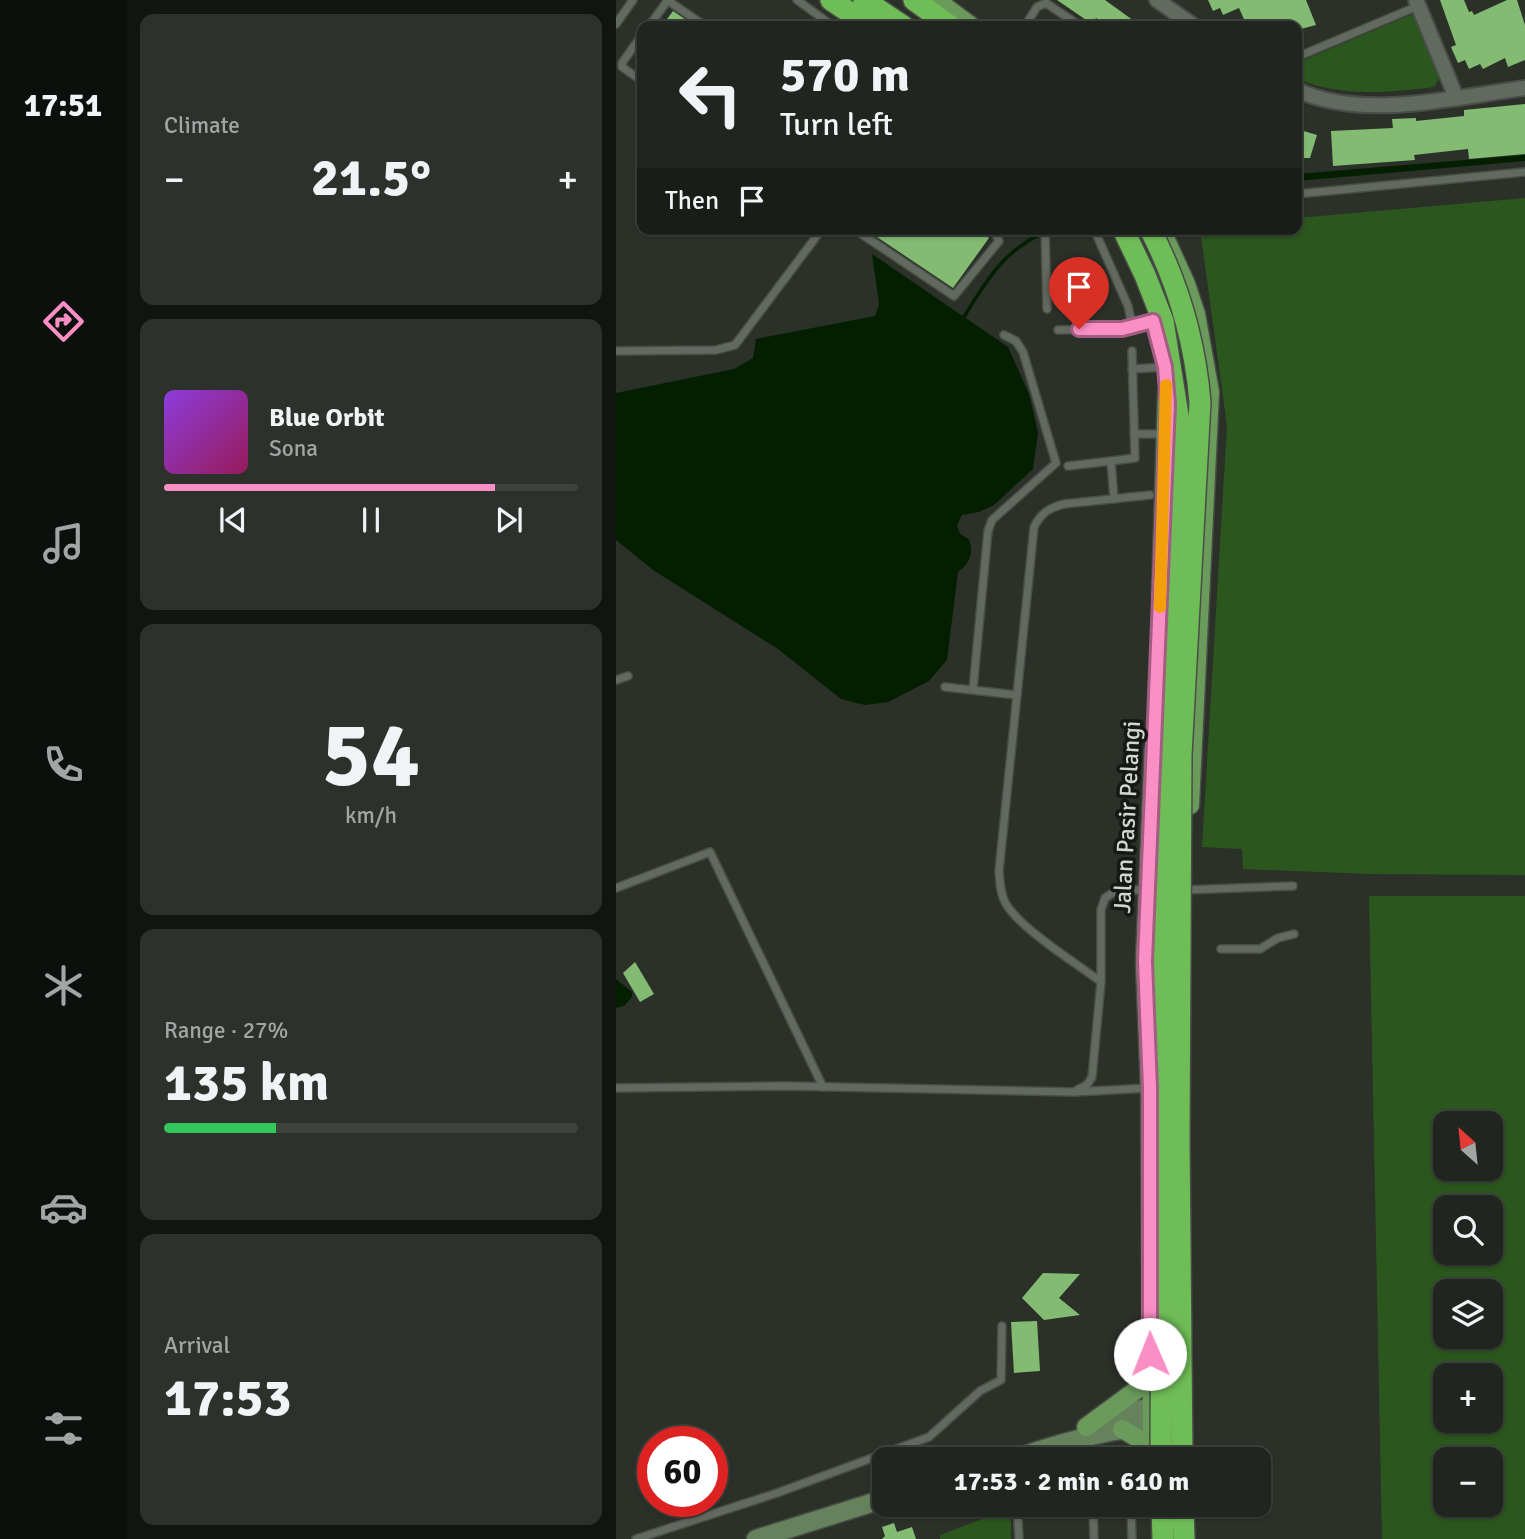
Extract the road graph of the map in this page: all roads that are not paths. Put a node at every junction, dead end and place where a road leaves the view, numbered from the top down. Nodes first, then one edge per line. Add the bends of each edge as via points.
1 (634, 0) edge
2 (668, 0) edge
3 (797, 0) edge
4 (831, 0) edge
5 (853, 0) edge
6 (864, 0) edge
7 (914, 0) edge
8 (936, 0) edge
9 (1157, 0) edge
10 (1417, 3) edge
11 (653, 21) edge
12 (698, 21) edge
13 (826, 21) edge
14 (862, 21) edge
15 (883, 21) edge
16 (895, 21) edge
17 (943, 21) edge
18 (964, 21) edge
19 (1028, 21) edge
20 (1073, 21) edge
21 (1187, 21) edge
22 (616, 24) edge
23 (637, 42) edge
24 (1302, 55) edge
25 (637, 78) edge
26 (1525, 88) edge
27 (1302, 92) edge
28 (1456, 97) junction
29 (1525, 172) edge
30 (1302, 194) edge
31 (818, 235) edge
32 (863, 235) edge
33 (996, 235) edge
34 (1045, 235) edge
35 (1097, 235) edge
36 (1115, 235) edge
37 (1126, 235) edge
38 (1152, 235) edge
39 (1164, 235) edge
40 (1171, 235) edge
41 (1175, 256) junction
42 (1047, 309) dead end
43 (1153, 321) junction
44 (1132, 324) junction
45 (1058, 330) dead end
46 (1004, 335) dead end
47 (616, 351) edge
48 (1132, 351) dead end
49 (1165, 367) junction
50 (1132, 369) junction
51 (1134, 434) junction
52 (1167, 434) junction
53 (1111, 461) junction
54 (1069, 466) dead end
55 (1150, 495) dead end
56 (1114, 499) junction
57 (628, 676) dead end
58 (616, 680) edge
59 (945, 687) dead end
60 (973, 689) junction
61 (1017, 695) junction
62 (1293, 886) dead end
63 (616, 888) edge
64 (1147, 889) junction
65 (1188, 890) junction
66 (1294, 934) dead end
67 (1221, 949) dead end
68 (1101, 982) junction
69 (823, 1087) junction
70 (616, 1088) edge
71 (1150, 1088) junction
72 (1074, 1092) junction
73 (1002, 1326) dead end
74 (1150, 1380) junction
75 (1184, 1404) junction
76 (1151, 1407) junction
77 (1185, 1424) junction
78 (1152, 1426) junction
79 (1086, 1427) junction
80 (1122, 1429) junction
81 (1046, 1447) joint
82 (1144, 1447) edge
83 (1151, 1447) edge
84 (1161, 1447) edge
85 (1184, 1447) edge
86 (1184, 1447) edge
87 (872, 1503) edge
88 (1018, 1517) edge
89 (1093, 1517) edge
90 (1131, 1517) edge
91 (1183, 1517) edge
92 (1191, 1517) edge
93 (636, 1539) edge
94 (756, 1539) edge
95 (1019, 1539) edge
96 (1094, 1539) edge
97 (1132, 1539) edge
98 (1184, 1539) edge
99 (1193, 1539) edge

1 - 22 lane
2 - 11 lane
2 - 12 lane
3 - 13 lane
4 - 14 highway
5 - 15 main road
6 - 16 highway
7 - 17 highway
8 - 18 main road
9 - 21 street
10 - 24 lane
10 - 28 street
19 - 20 lane via 1037,7 1046,3
23 - 25 lane via 622,67
26 - 28 street
27 - 28 street via 1374,106
29 - 30 lane
31 - 47 lane via 735,345 716,351
32 - 33 lane via 954,296 999,241
34 - 42 lane
35 - 44 lane
36 - 43 main road, Jalan Pasir Pelangi
37 - 84 highway, bridge via 1163,321 1180,428 1164,717
38 - 85 highway, bridge via 1184,312 1198,368 1200,402 1181,755 1179,1141
39 - 41 main road
40 - 41 lane
41 - 65 main road via 1196,314 1210,392
43 - 44 lane
43 - 49 main road, Jalan Pasir Pelangi
44 - 45 lane via 1122,329
46 - 60 lane via 1016,341 1023,352 1056,463 992,520
48 - 50 lane
49 - 50 lane
49 - 52 main road, Jalan Pasir Pelangi
50 - 51 lane
51 - 52 lane
51 - 53 lane via 1135,458
52 - 64 main road, Jalan Pasir Pelangi
53 - 54 lane
53 - 56 lane
55 - 56 lane
56 - 61 lane via 1053,507 1034,527
57 - 58 lane
59 - 60 lane
60 - 61 lane
61 - 68 lane via 1000,888 1006,904 1023,922
62 - 65 lane
63 - 69 lane via 710,852
64 - 65 lane
64 - 68 lane via 1114,892 1105,898
64 - 71 main road, Jalan Pasir Pelangi
65 - 75 main road
66 - 67 lane via 1260,949
68 - 72 lane via 1092,1077
69 - 70 lane
69 - 72 lane
71 - 72 lane
71 - 74 main road, Jalan Pasir Pelangi
73 - 93 lane via 1001,1380 980,1391 929,1437
74 - 76 main road, Jalan Pasir Pelangi
74 - 79 main road
75 - 76 main road
75 - 77 main road
76 - 78 main road, Jalan Pasir Pelangi
76 - 79 main road
77 - 78 main road
77 - 86 main road
78 - 80 main road
78 - 83 main road, Jalan Pasir Pelangi
79 - 81 main road
80 - 81 main road
80 - 82 main road
87 - 94 main road
88 - 95 lane
89 - 96 lane
90 - 97 lane
91 - 98 highway
92 - 99 main road

